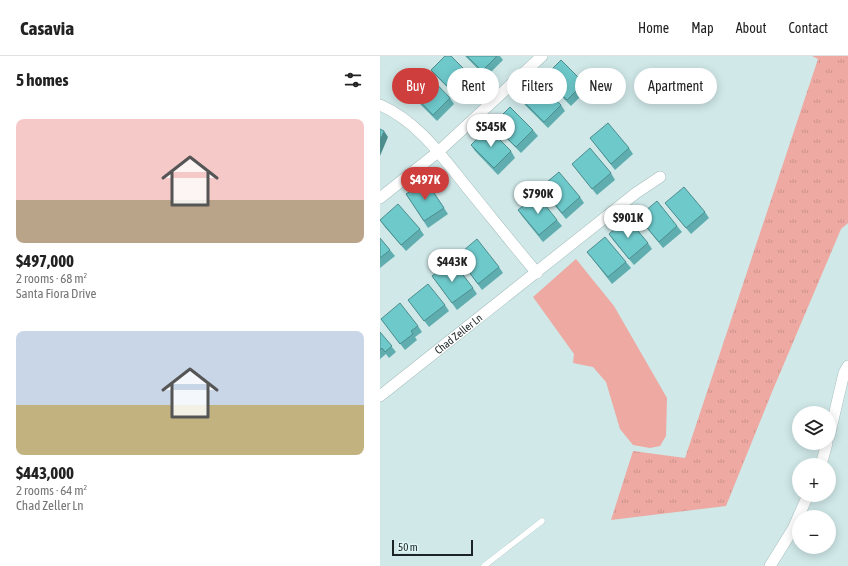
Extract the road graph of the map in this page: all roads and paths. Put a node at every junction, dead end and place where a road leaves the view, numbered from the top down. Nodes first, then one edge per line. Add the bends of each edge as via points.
1 (542, 56) edge
2 (380, 105) edge
3 (438, 152) junction
4 (660, 177) dead end
5 (380, 198) edge
6 (537, 273) junction
7 (848, 366) edge
8 (380, 396) edge
9 (836, 407) edge
10 (805, 502) edge
11 (542, 521) dead end
12 (484, 566) edge
13 (770, 566) edge

1 - 3 street
2 - 3 street via 417,128
3 - 5 street
3 - 6 street
4 - 6 street, Chad Zeller Ln via 636,193
6 - 8 street, Chad Zeller Ln
7 - 9 street
10 - 13 street via 793,529
11 - 12 lane

